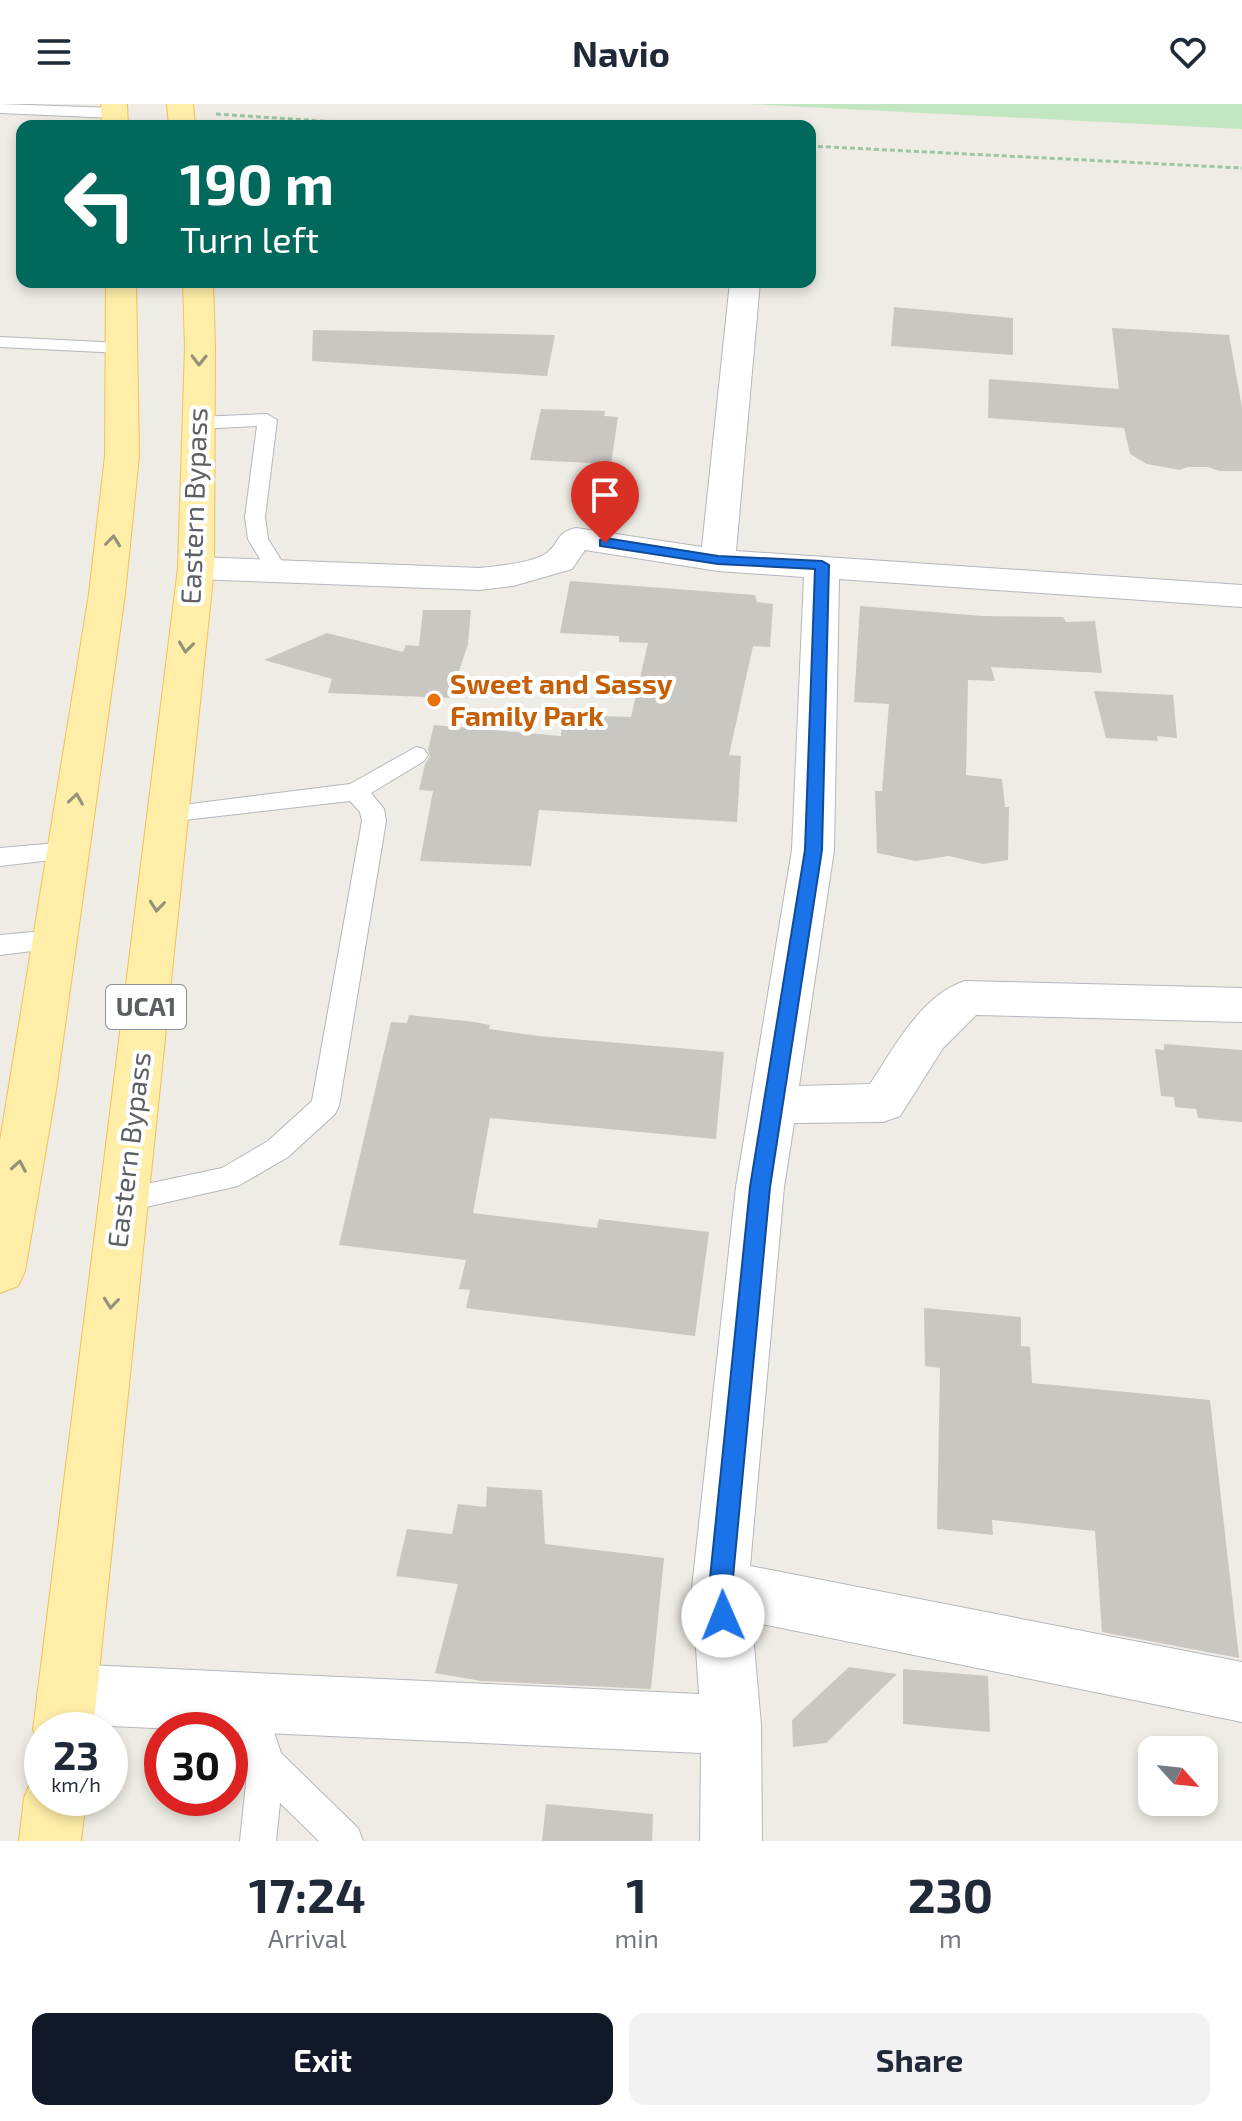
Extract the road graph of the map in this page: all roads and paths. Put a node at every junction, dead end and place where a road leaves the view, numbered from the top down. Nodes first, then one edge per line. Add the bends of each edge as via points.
1 (0, 108) edge
2 (115, 114) edge
3 (181, 114) edge
4 (290, 120) edge
5 (816, 146) edge
6 (1242, 168) edge
7 (121, 288) edge
8 (198, 288) edge
9 (744, 288) edge
10 (0, 342) edge
11 (121, 348) junction
12 (198, 423) junction
13 (718, 560) junction
14 (822, 565) junction
15 (196, 568) junction
16 (277, 571) junction
17 (1242, 596) edge
18 (416, 755) dead end
19 (356, 792) junction
20 (167, 814) junction
21 (68, 851) junction
22 (0, 857) edge
23 (55, 940) junction
24 (0, 945) edge
25 (1242, 1005) edge
26 (773, 1105) junction
27 (124, 1200) junction
28 (0, 1271) edge
29 (720, 1588) junction
30 (1242, 1692) edge
31 (248, 1702) junction
32 (65, 1712) edge
33 (731, 1725) junction
34 (266, 1764) junction
35 (53, 1816) edge
36 (50, 1841) edge
37 (258, 1841) edge
38 (345, 1841) edge
39 (731, 1841) edge

1 - 2 lane
3 - 4 path
5 - 6 path
7 - 11 main road
8 -> 12 main road, Eastern Bypass / UCA1
9 - 13 street
10 - 11 lane
21 -> 11 main road via 122,456
12 - 15 main road, Eastern Bypass / UCA1
12 - 16 lane via 267,420 255,517 258,539
13 - 14 street
13 - 16 street via 576,538 559,561 479,579
14 - 17 street
14 - 26 street via 813,850
15 - 16 street
15 -> 20 main road, Eastern Bypass / UCA1
18 - 19 lane
19 - 20 lane
19 - 27 lane via 372,809 374,821 325,1106 278,1149 228,1178
20 -> 27 main road, Eastern Bypass / UCA1
21 - 22 lane
21 - 23 main road
23 - 24 lane
28 -> 23 main road
25 - 26 street via 965,998 927,1036 883,1103
26 - 29 street
27 -> 32 main road, Eastern Bypass / UCA1
29 - 30 street
29 - 33 street
31 - 32 street
31 - 33 street
31 - 34 lane
33 - 39 street
34 - 37 lane
34 - 38 lane
35 - 36 main road

